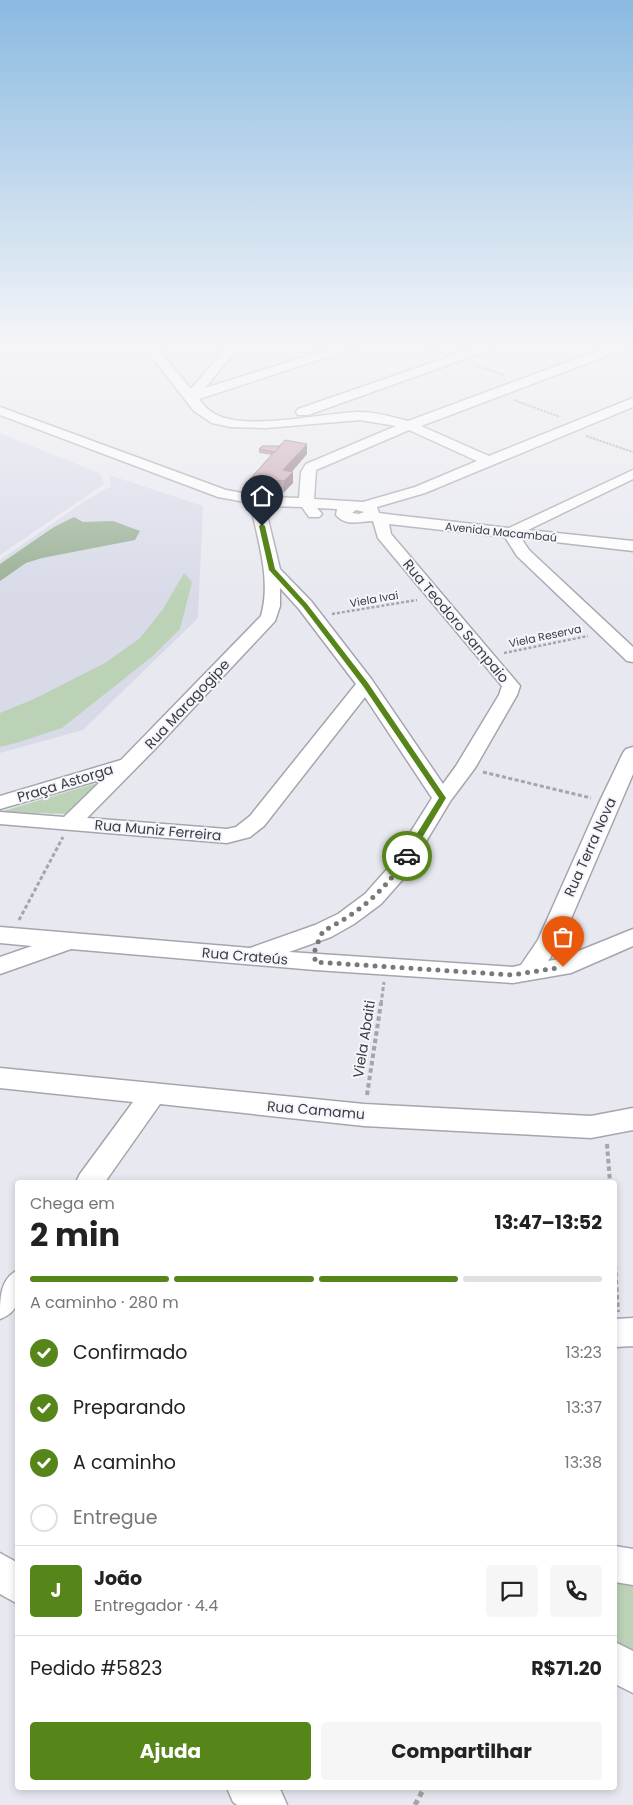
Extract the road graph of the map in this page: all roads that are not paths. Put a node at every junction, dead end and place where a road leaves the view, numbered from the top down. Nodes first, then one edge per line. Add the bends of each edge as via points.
1 (9, 427) edge
2 (43, 427) edge
3 (405, 427) edge
4 (411, 427) edge
5 (573, 427) edge
6 (490, 462) junction
7 (633, 474) edge
8 (262, 506) junction
9 (310, 508) junction
10 (363, 513) junction
11 (510, 533) junction
12 (633, 546) edge
13 (272, 570) junction
14 (310, 611) junction
15 (272, 612) junction
16 (633, 658) edge
17 (366, 684) junction
18 (633, 753) edge
19 (130, 764) junction
20 (442, 798) junction
21 (0, 803) edge
22 (0, 818) edge
23 (70, 823) junction
24 (323, 931) junction
25 (3, 938) edge
26 (633, 938) edge
27 (68, 942) junction
28 (548, 942) junction
29 (251, 957) junction
30 (315, 962) junction
31 (7, 963) edge
32 (563, 967) junction
33 (528, 973) junction
34 (0, 1078) edge
35 (152, 1094) junction
36 (633, 1119) edge
37 (91, 1180) edge
38 (15, 1287) edge
39 (0, 1305) edge
40 (617, 1564) edge
41 (633, 1567) edge
42 (0, 1571) edge
43 (15, 1584) edge
44 (617, 1662) edge
45 (633, 1674) edge
46 (249, 1790) edge
47 (266, 1805) edge

1 - 8 street via 199,498
2 - 8 street via 205,489
3 - 9 street via 311,467 308,472
4 - 6 street
5 - 6 street
6 - 10 street
7 - 11 street
8 - 9 street, Avenida Macambaú
8 - 13 street
9 - 10 street, Avenida Macambaú
10 - 11 street, Avenida Macambaú
10 - 20 street, Rua Teodoro Sampaio via 511,686 465,768
11 - 12 street, Avenida Macambaú
11 - 16 street via 523,554
13 - 14 street
13 - 15 street
14 - 15 street
14 - 17 street
15 - 19 street, Rua Maragogipe
17 - 20 street
17 - 23 street, Rua Muniz Ferreira via 256,821 243,832 227,836
18 - 28 street, Rua Terra Nova
19 - 21 street, Praça Astorga
19 - 23 street, Rua Maragogipe
20 - 24 street, Rua Teodoro Sampaio via 396,873 373,899
22 - 23 street, Rua Muniz Ferreira
24 - 29 street, Rua Teodoro Sampaio
24 - 30 street via 315,949
25 - 27 street, Rua Crateús
25 - 31 street via 10,950
26 - 32 street, Rua Crateús
27 - 29 street, Rua Crateús
27 - 31 street
28 - 32 street
28 - 33 street, Rua Terra Nova
29 - 30 street, Rua Crateús
30 - 33 street, Rua Crateús via 512,975
32 - 33 street, Rua Crateús
34 - 35 street, Rua Camamu
35 - 36 street, Rua Camamu via 364,1115 590,1127
35 - 37 street
38 - 39 street
40 - 41 street
42 - 43 street
44 - 45 street
46 - 47 street

